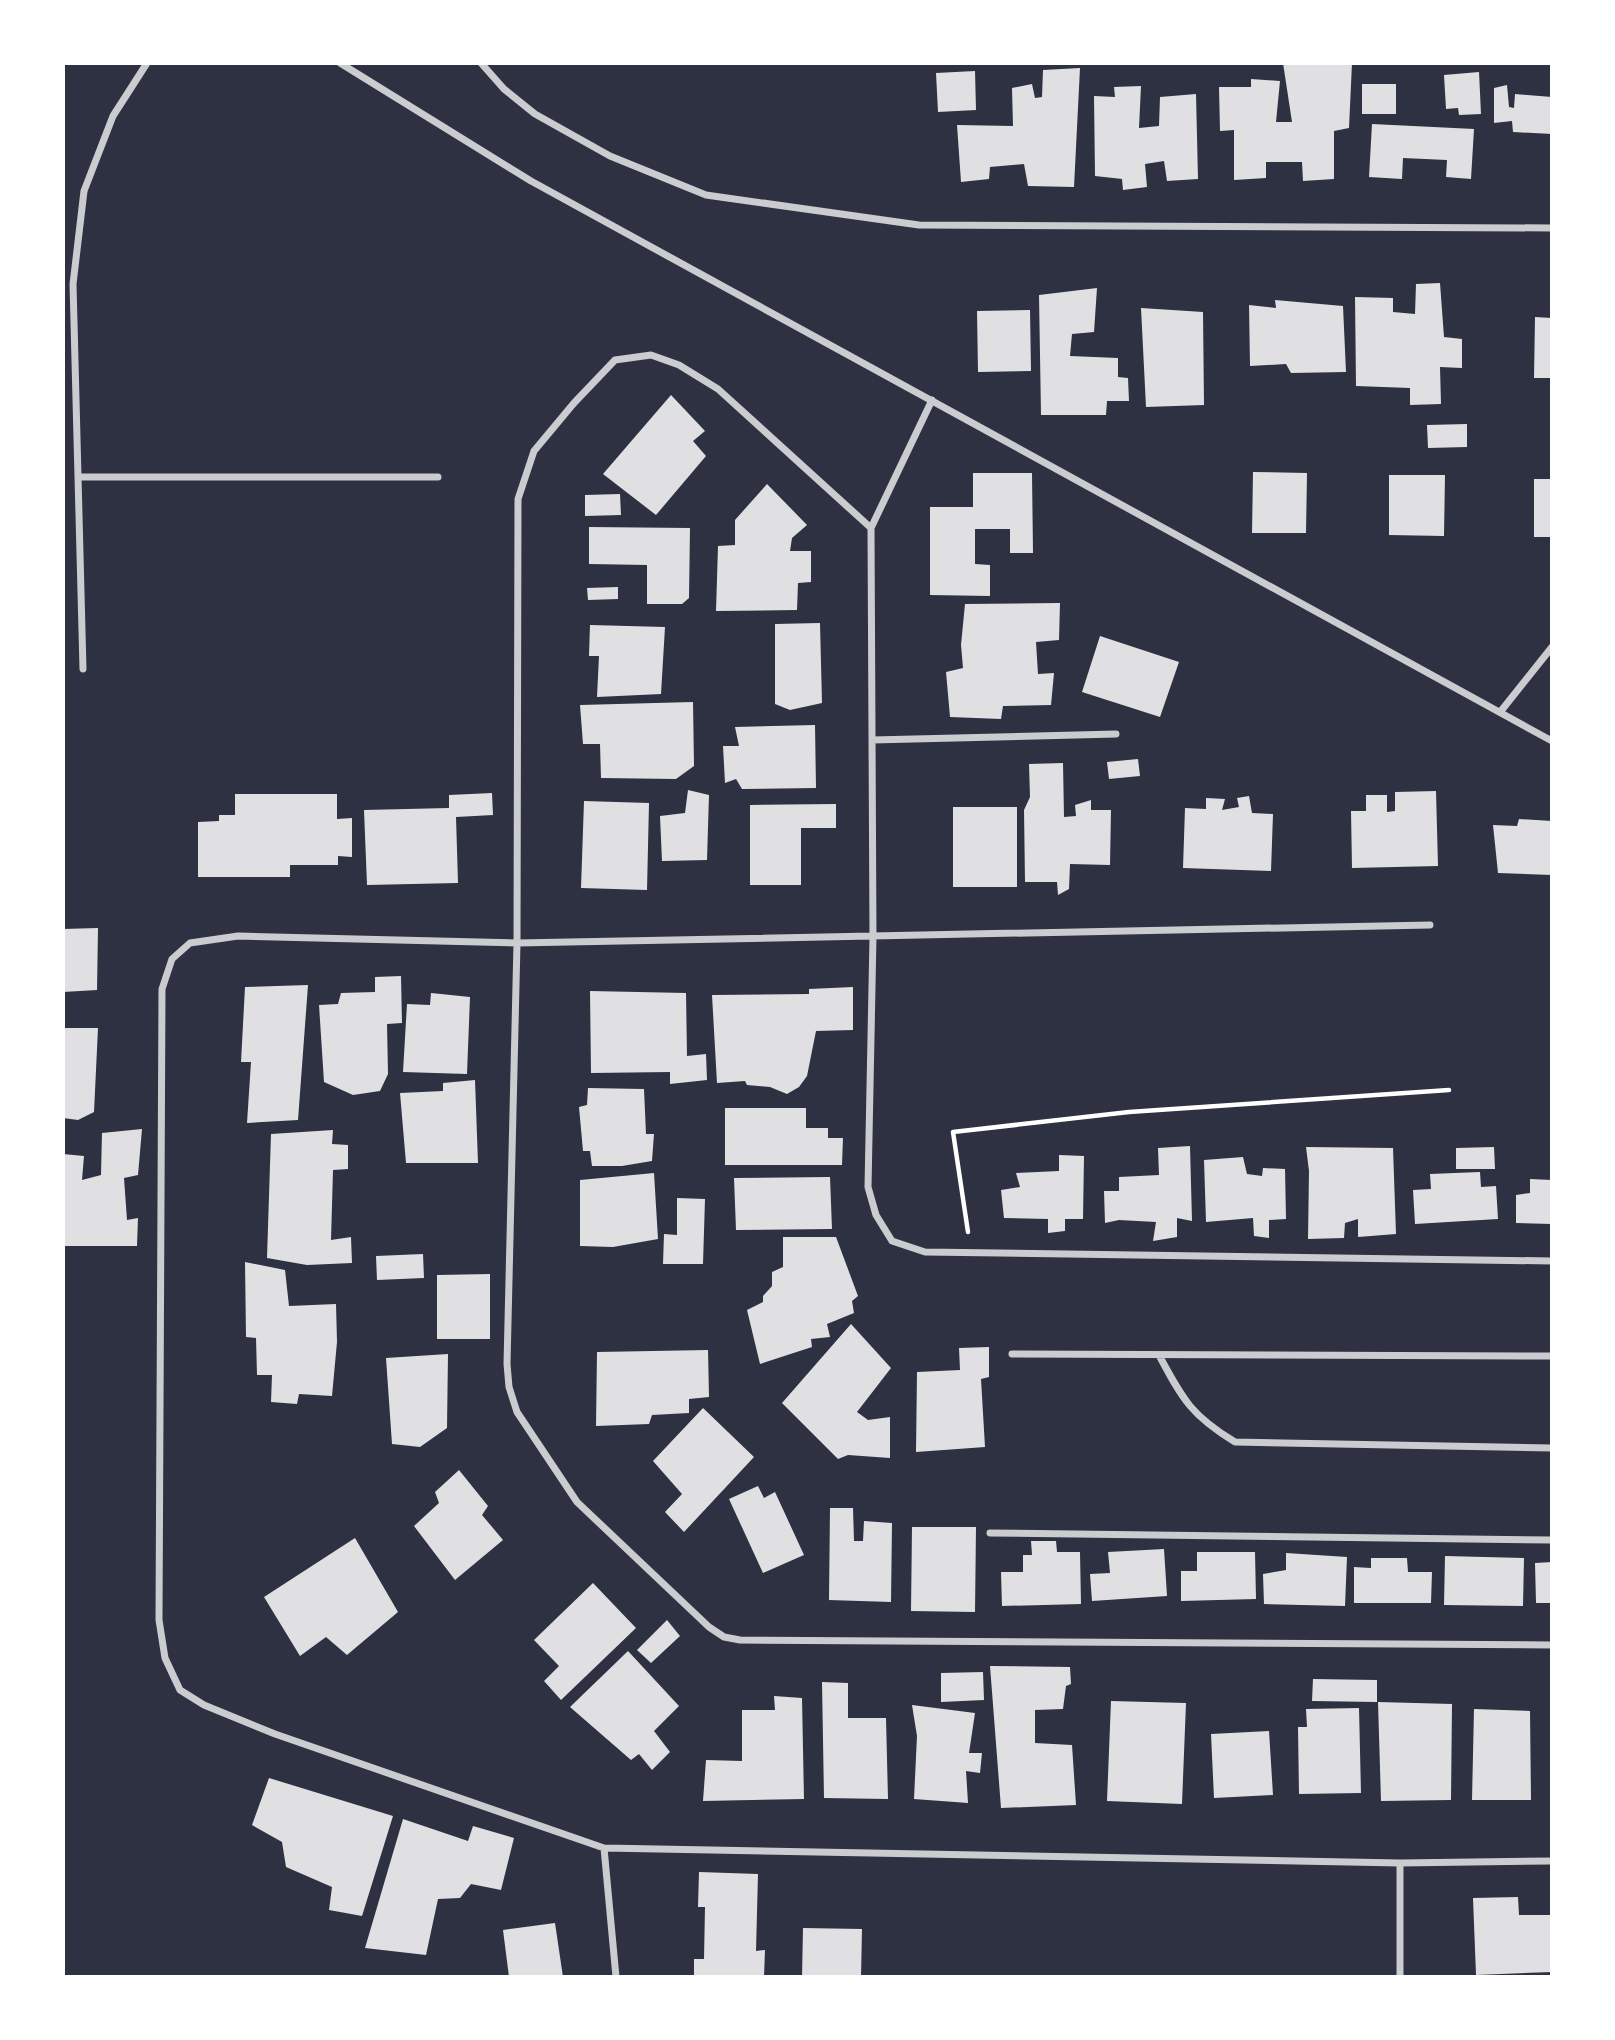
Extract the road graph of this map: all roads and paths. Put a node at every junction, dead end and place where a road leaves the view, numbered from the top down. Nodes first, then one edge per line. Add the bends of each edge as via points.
1 (147, 63) edge
2 (340, 63) edge
3 (481, 63) edge
4 (1552, 228) edge
5 (932, 400) junction
6 (80, 477) junction
7 (438, 477) dead end
8 (871, 528) junction
9 (1552, 647) edge
10 (83, 669) dead end
11 (1501, 711) junction
12 (1115, 734) dead end
13 (872, 740) junction
14 (1552, 741) edge
15 (1430, 925) dead end
16 (873, 937) junction
17 (517, 943) junction
18 (1449, 1090) dead end
19 (971, 1254) junction
20 (1552, 1261) edge
21 (1012, 1354) dead end
22 (1552, 1356) edge
23 (1160, 1357) junction
24 (1552, 1447) edge
25 (990, 1533) dead end
26 (1552, 1540) edge
27 (1552, 1645) edge
28 (604, 1848) junction
29 (1552, 1861) edge
30 (1399, 1863) junction
31 (616, 1977) edge
32 (1400, 1977) edge

1 - 6 street via 113,116 84,191 74,284
2 - 5 street via 531,181
3 - 4 street via 535,114 610,156 706,195 919,225
5 - 8 street
5 - 11 street
6 - 7 street
6 - 10 street
8 - 13 street
8 - 17 street via 718,390 679,365 651,355 615,360 574,403 534,451 518,499
9 - 11 street
11 - 14 street
12 - 13 street
13 - 16 street
15 - 16 street
16 - 17 street
16 - 19 street via 868,1187 876,1215 892,1241 925,1252
17 - 27 street via 509,1387 517,1412 577,1502 716,1632 740,1640
17 - 28 street via 238,936 190,943 172,960 162,989 159,1620 165,1658 180,1690 204,1705
18 - 19 path via 1129,1112 953,1132
19 - 20 street
21 - 23 street
22 - 23 street
23 - 24 street via 1185,1402 1207,1425 1235,1442
25 - 26 street
28 - 30 street
28 - 31 street
29 - 30 street
30 - 32 street

